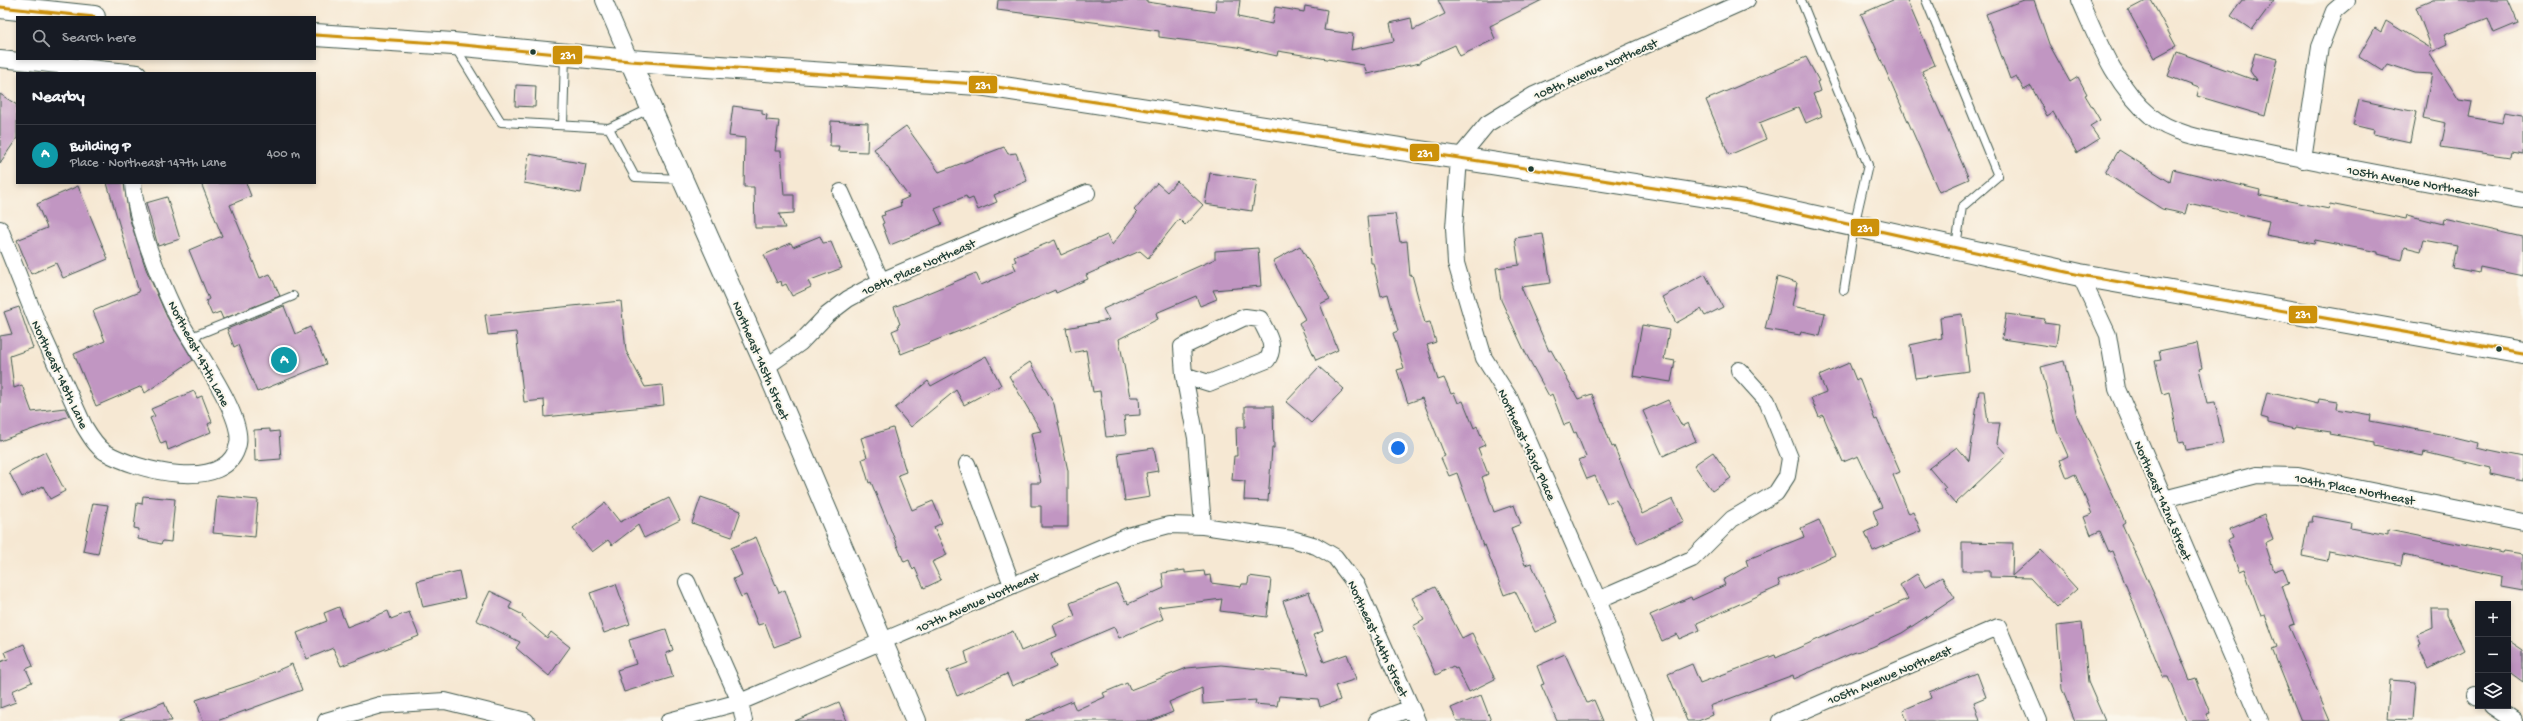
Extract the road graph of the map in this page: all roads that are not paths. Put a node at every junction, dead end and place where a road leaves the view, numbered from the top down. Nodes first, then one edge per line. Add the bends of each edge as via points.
1 (604, 0) edge
2 (1747, 0) edge
3 (1801, 0) edge
4 (1926, 0) edge
5 (2080, 0) edge
6 (2347, 0) edge
7 (1722, 5) edge
8 (0, 7) edge
9 (85, 16) edge
10 (316, 35) edge
11 (453, 44) junction
12 (565, 55) junction
13 (0, 59) edge
14 (630, 61) junction
15 (128, 72) edge
16 (651, 108) junction
17 (563, 126) junction
18 (609, 128) junction
19 (1459, 158) junction
20 (2303, 160) junction
21 (682, 179) junction
22 (133, 184) edge
23 (841, 192) dead end
24 (1087, 193) dead end
25 (2523, 200) edge
26 (1854, 226) junction
27 (0, 229) edge
28 (1956, 248) junction
29 (2080, 276) junction
30 (880, 280) junction
31 (1844, 290) dead end
32 (293, 296) dead end
33 (189, 338) junction
34 (2523, 353) edge
35 (766, 368) junction
36 (1739, 370) dead end
37 (1184, 375) junction
38 (234, 456) joint
39 (967, 464) dead end
40 (2164, 499) junction
41 (2523, 522) edge
42 (1203, 526) junction
43 (1292, 539) joint
44 (687, 582) dead end
45 (1012, 585) junction
46 (1598, 600) junction
47 (882, 643) junction
48 (740, 702) junction
49 (2496, 709) edge
50 (1414, 714) edge
51 (326, 721) edge
52 (526, 721) edge
53 (669, 721) edge
54 (744, 721) edge
55 (916, 721) edge
56 (1377, 721) edge
57 (1646, 721) edge
58 (1780, 721) edge
59 (2038, 721) edge
60 (2260, 721) edge
61 (2514, 721) edge

1 - 14 street, Northeast 145th Street
2 - 7 street, 108th Avenue Northeast
3 - 26 lane via 1868,165
4 - 28 lane via 1998,176 1962,207
5 - 20 street via 2109,64 2129,95 2153,119 2187,134
6 - 20 street via 2334,11 2320,47
7 - 19 street, 108th Avenue Northeast via 1534,95 1487,124
8 - 9 main road
10 - 11 main road
11 - 12 main road
11 - 17 lane via 501,122
12 - 14 main road
12 - 17 lane
13 - 15 street
14 - 16 street, Northeast 145th Street
14 - 19 main road via 978,84
16 - 18 lane
16 - 21 street, Northeast 145th Street
17 - 18 lane
18 - 21 lane via 635,177
19 - 26 main road via 1752,203
19 - 46 street, Northeast 143rd Place via 1454,228 1456,263 1484,358 1510,399
20 - 25 street, 105th Avenue Northeast
21 - 35 street, Northeast 145th Street
22 - 33 street, Northeast 147th Lane via 139,215 154,259
23 - 30 street
24 - 30 street, 108th Place Northeast
26 - 28 main road
26 - 31 lane
27 - 38 street, Northeast 148th Lane via 39,327 84,426 94,441 105,451 124,460 169,473 202,474 221,468
28 - 29 main road
29 - 34 main road
29 - 40 street, Northeast 142nd Street via 2108,335 2117,389
30 - 35 street, 108th Place Northeast via 848,298 800,343
32 - 33 lane
33 - 38 street, Northeast 147th Lane via 226,400 236,426 238,442
35 - 47 street, Northeast 145th Street
36 - 46 street via 1767,401 1790,458 1787,476 1776,493 1732,519 1692,559
37 - 37 street via 1208,382 1267,360 1272,353 1272,346 1260,319 1245,317 1182,346
37 - 42 street via 1196,438
39 - 45 street
40 - 41 street, 104th Place Northeast via 2257,475 2298,476
40 - 60 street, Northeast 142nd Street
42 - 43 street, 107th Avenue Northeast
42 - 45 street, 107th Avenue Northeast via 1168,526 1128,536
43 - 50 street, Northeast 144th Street via 1316,546 1335,557 1357,586
44 - 48 street
45 - 47 street, 107th Avenue Northeast
46 - 57 street, Northeast 143rd Place
47 - 48 street, 107th Avenue Northeast
47 - 55 street, Northeast 145th Street
48 - 53 street, 107th Avenue Northeast
48 - 54 street
49 - 61 street
50 - 56 street
51 - 52 street via 380,705 445,702
58 - 59 street, 105th Avenue Northeast via 1998,627

